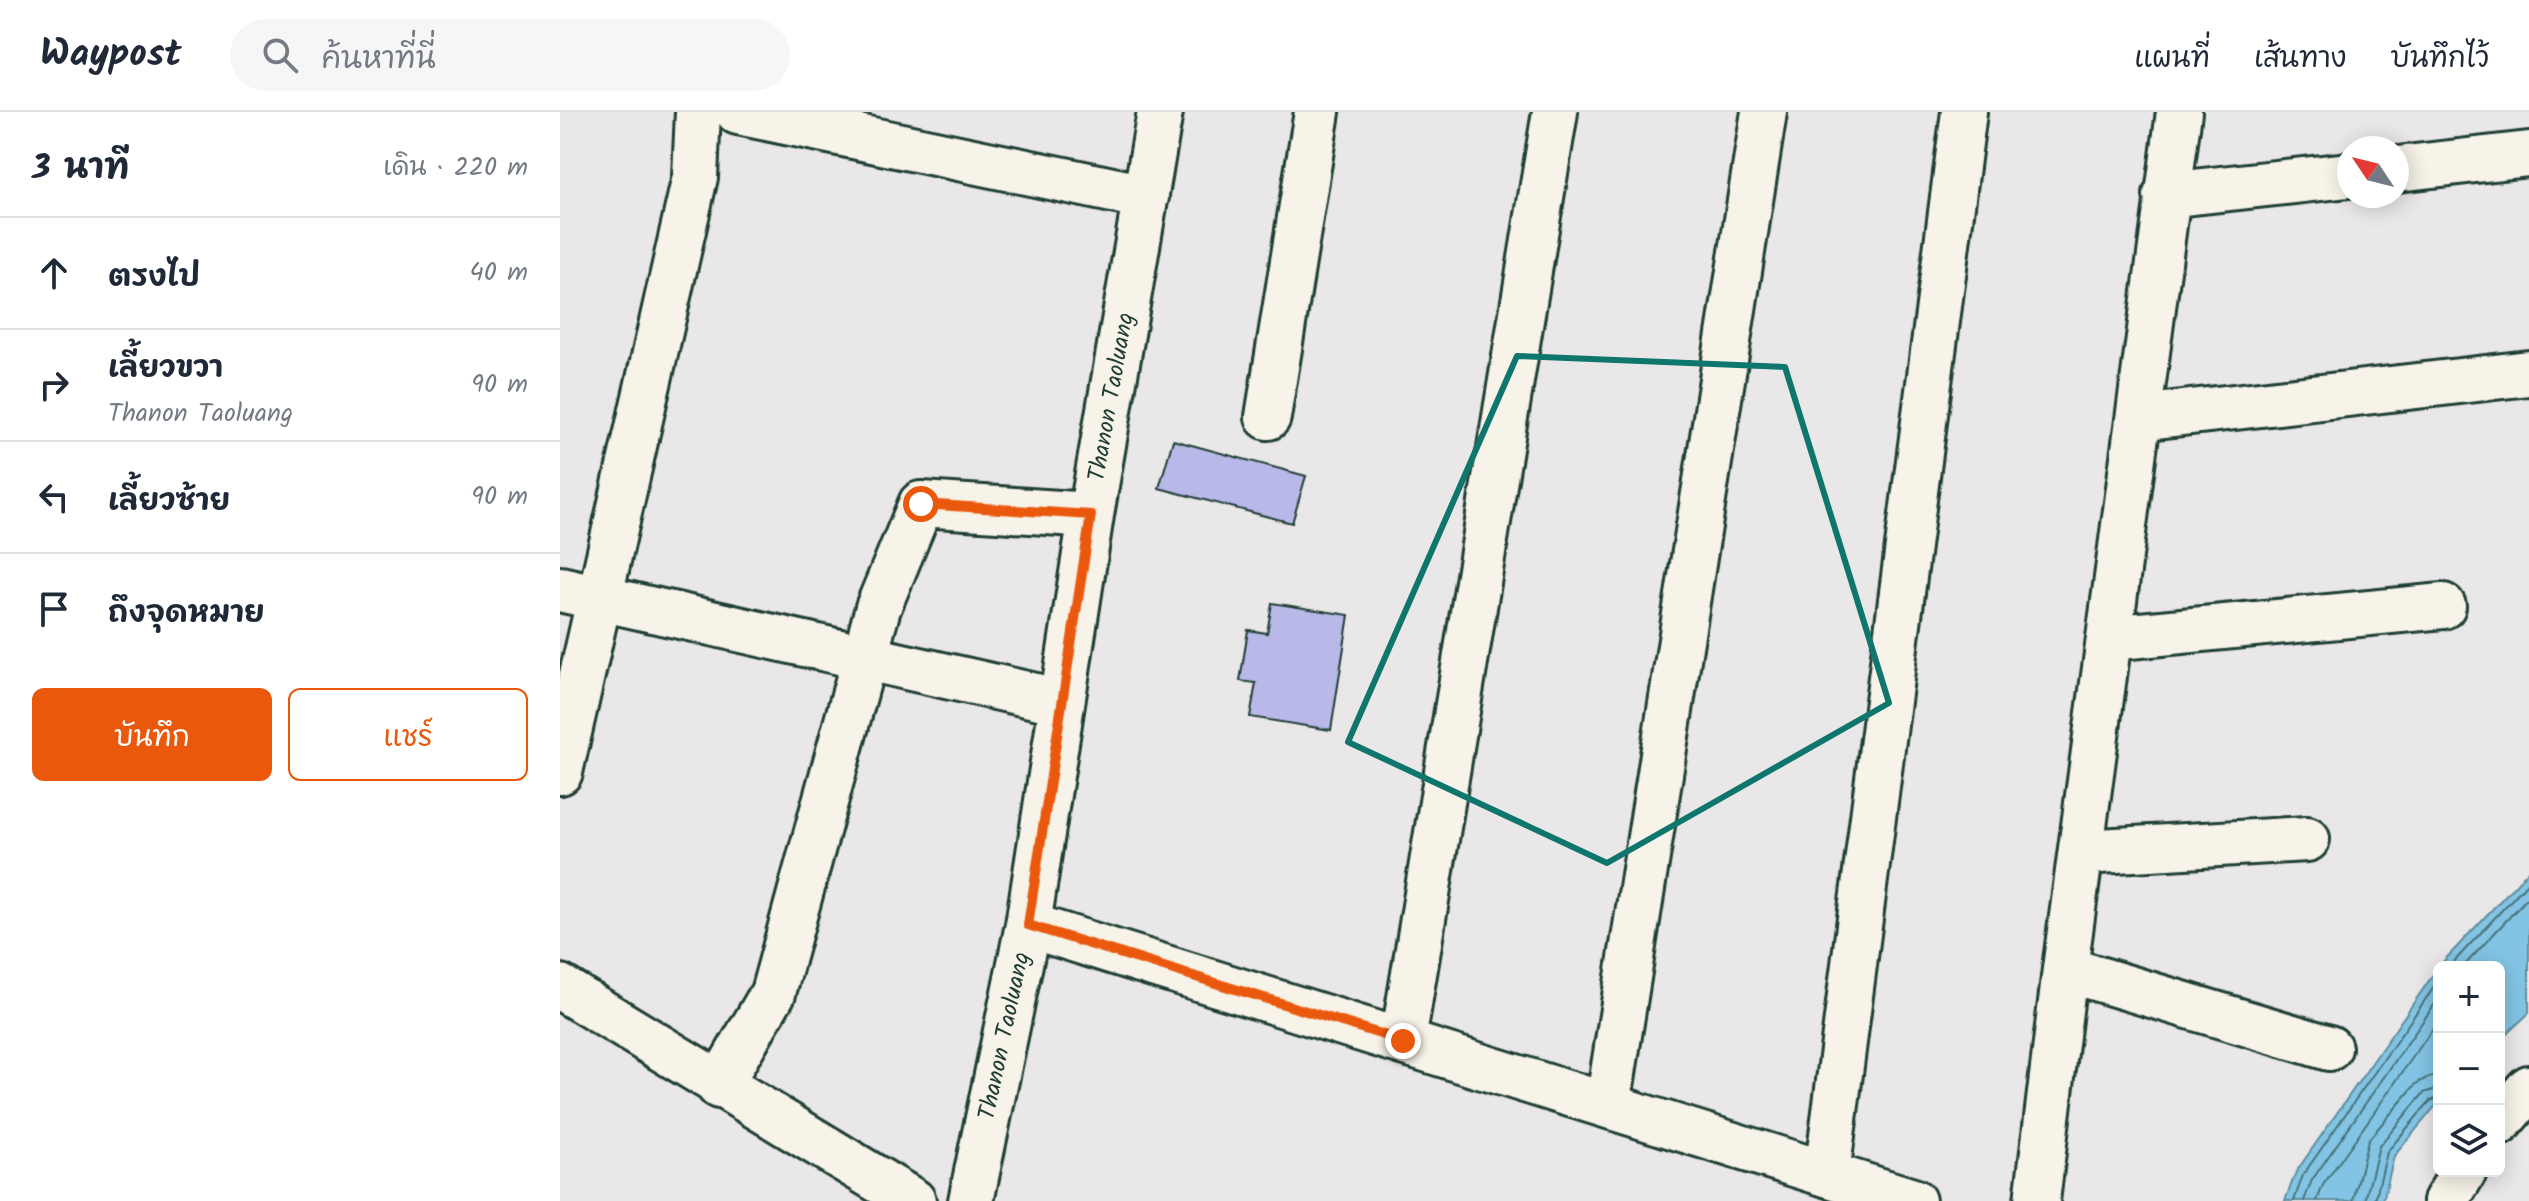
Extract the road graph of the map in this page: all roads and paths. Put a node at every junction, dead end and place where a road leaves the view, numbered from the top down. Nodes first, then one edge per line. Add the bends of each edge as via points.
1 (698, 112) edge
2 (738, 112) edge
3 (1160, 112) edge
4 (1317, 112) edge
5 (1555, 112) edge
6 (1764, 112) edge
7 (1964, 112) edge
8 (2179, 112) edge
9 (2529, 154) edge
10 (2409, 168) edge
11 (2337, 176) edge
12 (2166, 195) junction
13 (1146, 197) junction
14 (2529, 373) edge
15 (1268, 417) dead end
16 (2139, 418) junction
17 (1091, 515) junction
18 (579, 593) edge
19 (2443, 606) dead end
20 (2109, 638) junction
21 (864, 657) junction
22 (1062, 702) junction
23 (560, 772) edge
24 (2307, 839) dead end
25 (2082, 852) junction
26 (1028, 925) junction
27 (2065, 969) junction
28 (560, 987) edge
29 (1403, 1041) junction
30 (2329, 1048) dead end
31 (719, 1086) junction
32 (2529, 1088) edge
33 (1608, 1105) junction
34 (2505, 1116) edge
35 (1827, 1174) junction
36 (2460, 1177) edge
37 (913, 1201) edge
38 (971, 1201) edge
39 (1913, 1201) edge
40 (2037, 1201) edge
41 (2446, 1201) edge

1 - 18 street via 695,177
2 - 13 street
3 - 13 street, Thanon Taoluang
4 - 15 street
5 - 29 street
6 - 33 street
7 - 35 street
8 - 12 street
9 - 10 street
11 - 12 street
12 - 16 street
13 - 17 street, Thanon Taoluang
14 - 16 street
16 - 20 street
17 - 21 street via 921,504
17 - 22 street, Thanon Taoluang
18 - 21 street
18 - 23 street
19 - 20 street
20 - 25 street
21 - 22 street
21 - 31 street via 773,993
22 - 26 street, Thanon Taoluang
24 - 25 street
25 - 27 street
26 - 29 street
26 - 38 street, Thanon Taoluang
27 - 30 street
27 - 40 street
28 - 31 street
29 - 33 street
31 - 37 street
32 - 34 street
33 - 35 street
35 - 39 street
36 - 41 street

